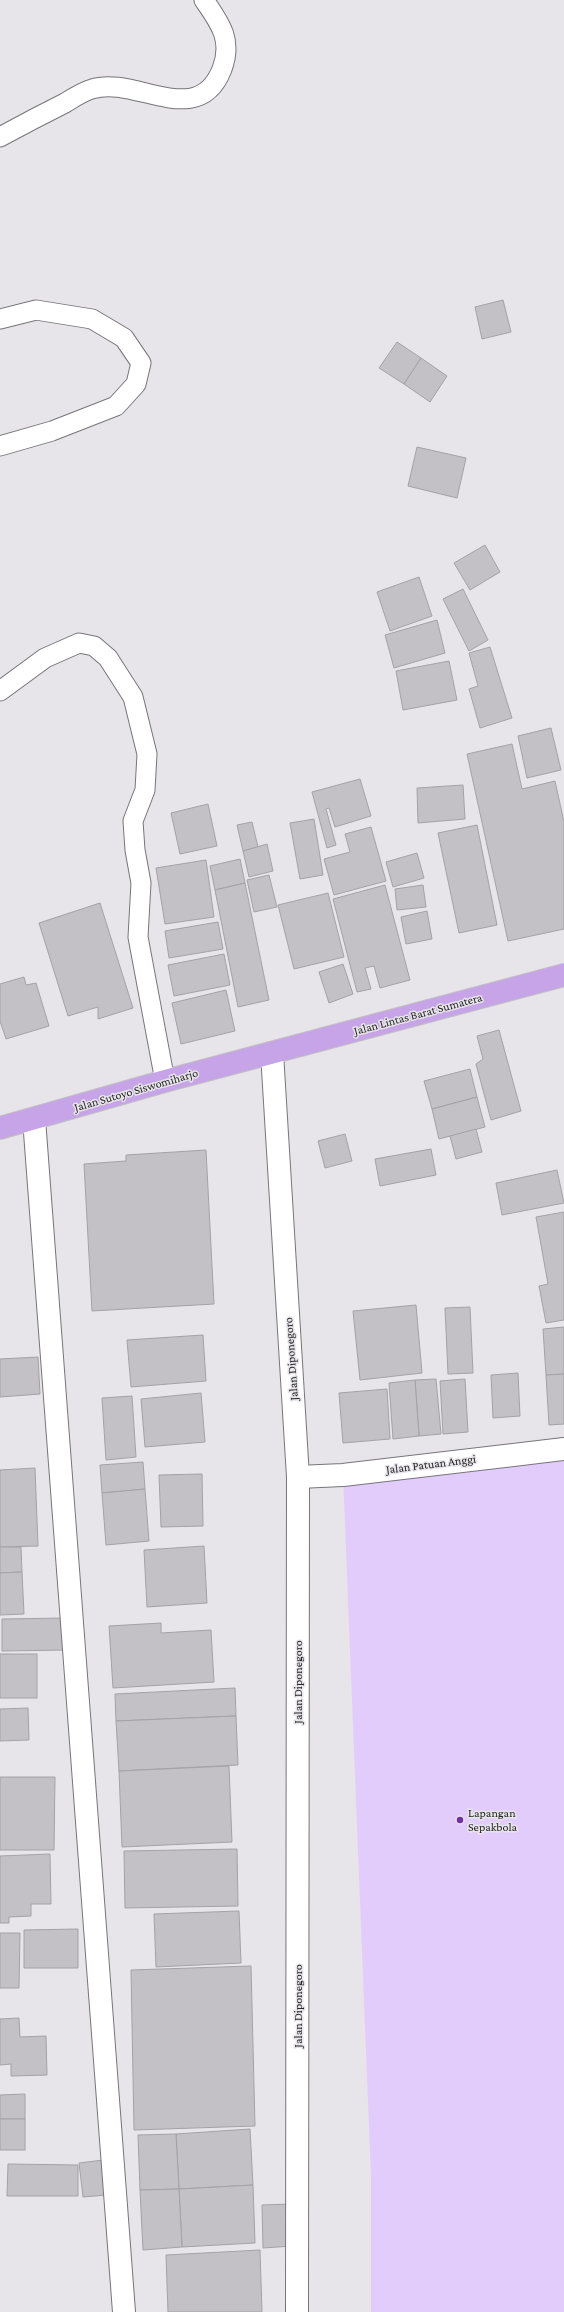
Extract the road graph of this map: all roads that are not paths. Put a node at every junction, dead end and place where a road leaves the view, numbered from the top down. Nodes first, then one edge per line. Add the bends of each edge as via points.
1 (204, 0) edge
2 (0, 137) edge
3 (0, 319) edge
4 (0, 446) edge
5 (0, 691) edge
6 (564, 975) edge
7 (272, 1054) junction
8 (165, 1081) junction
9 (34, 1119) junction
10 (0, 1128) edge
11 (564, 1449) edge
12 (298, 1476) junction
13 (124, 2312) edge
14 (298, 2312) edge

1 - 2 lane via 224,29 226,60 216,83 207,92 197,97 177,99 109,86 91,89
3 - 4 lane via 36,310 65,313 92,320 124,338 141,363 136,384 116,406 52,431
5 - 8 lane via 45,658 79,643 94,646 108,658 133,697 147,754 145,790 133,821 134,850 141,884 138,937
6 - 7 highway, Jalan Lintas Barat Sumatera
7 - 8 highway, Jalan Sutoyo Siswomiharjo
7 - 12 street, Jalan Diponegoro
8 - 9 highway, Jalan Sutoyo Siswomiharjo
9 - 10 highway, Jalan Sutoyo Siswomiharjo
9 - 13 street
11 - 12 street, Jalan Patuan Anggi via 342,1475
12 - 14 street, Jalan Diponegoro

